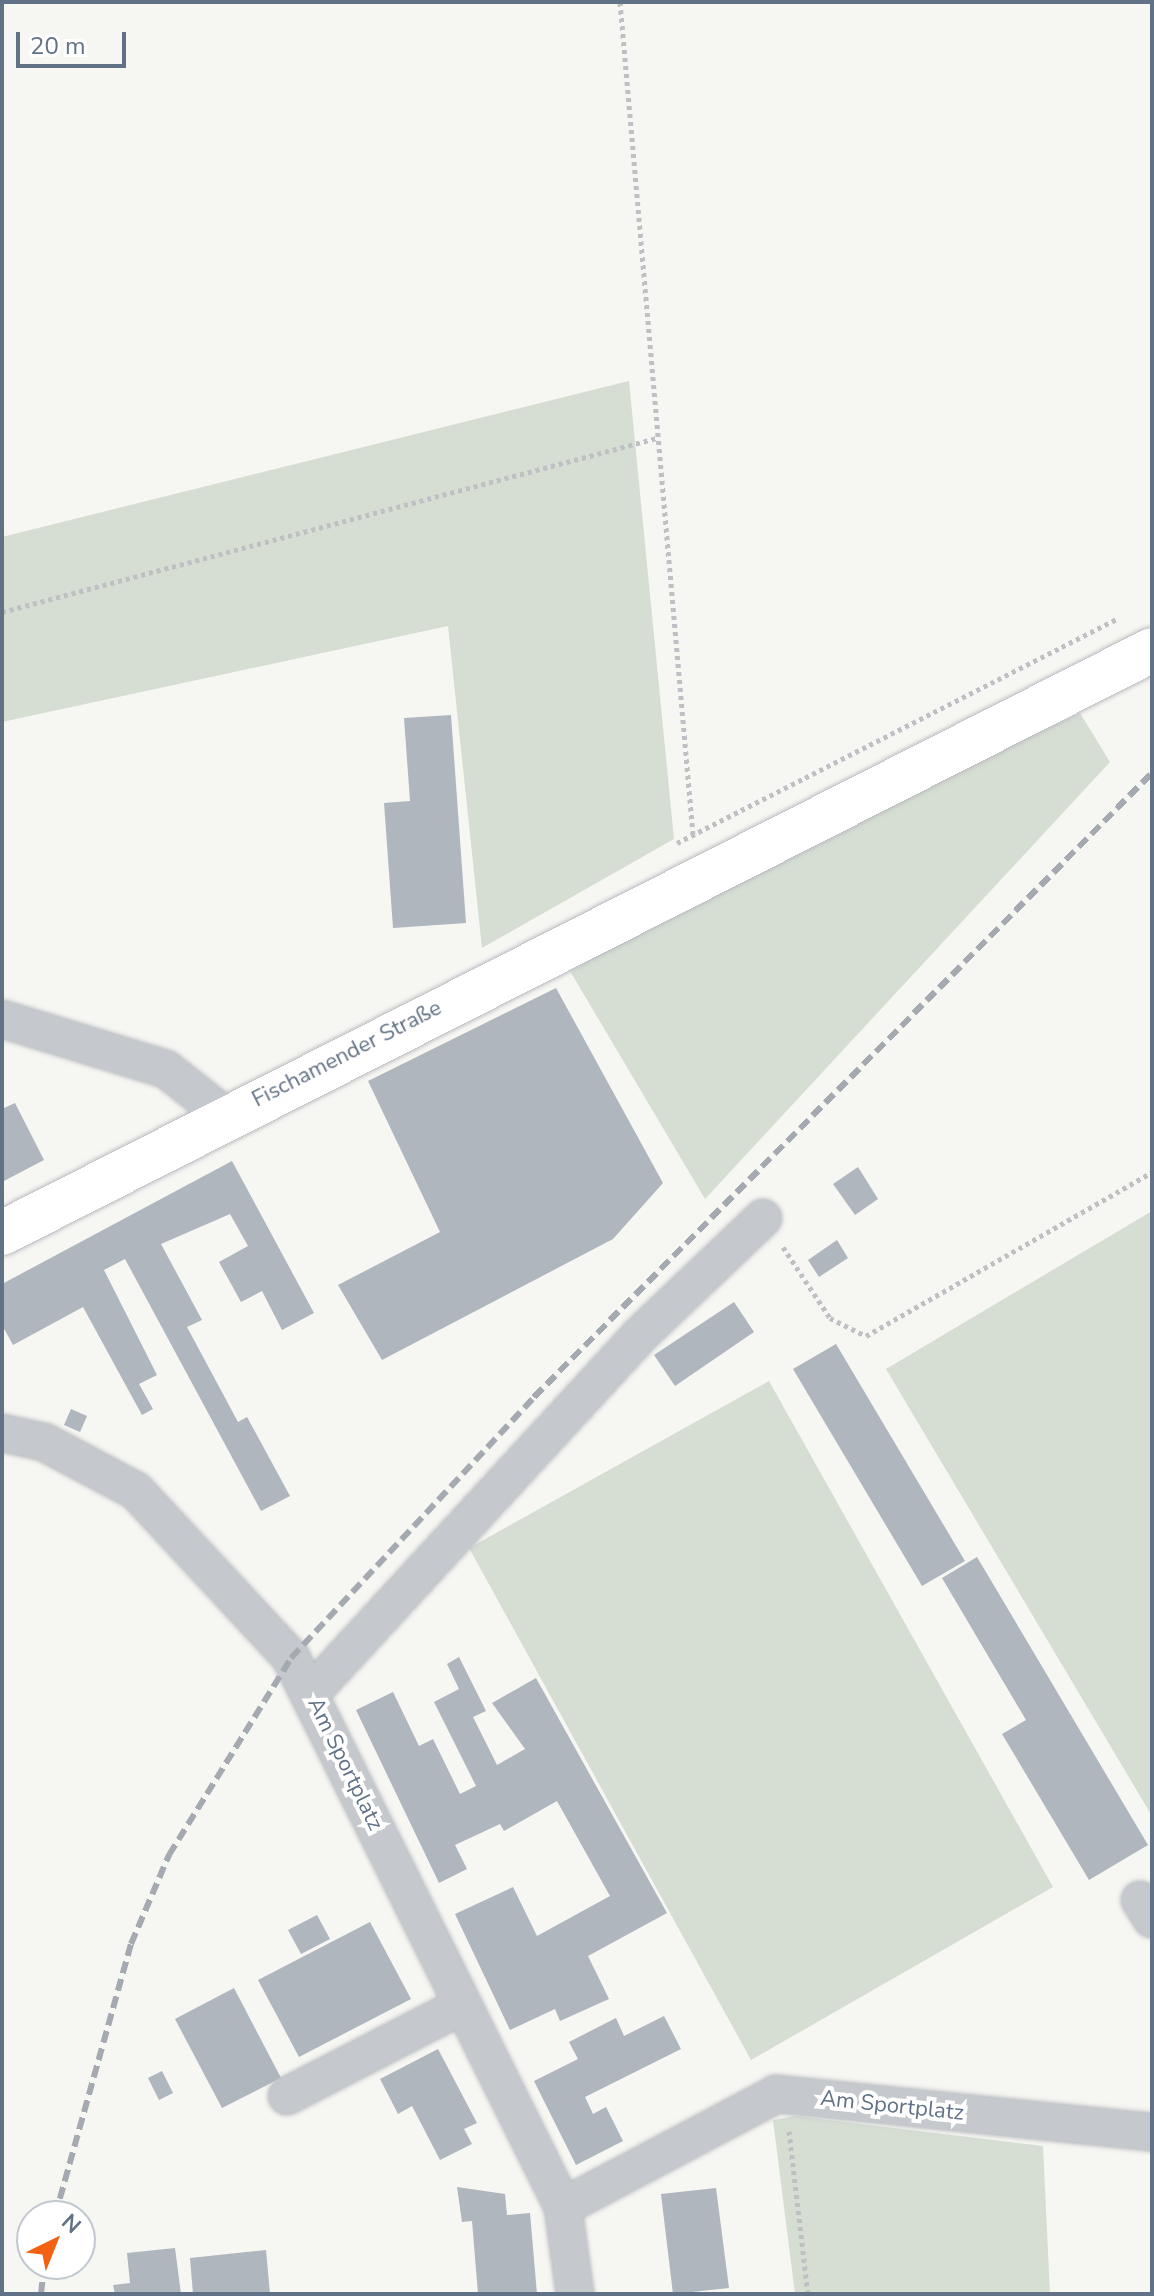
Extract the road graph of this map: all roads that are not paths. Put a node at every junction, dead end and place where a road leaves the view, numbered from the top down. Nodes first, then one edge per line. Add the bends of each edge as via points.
1 (1152, 650) edge
2 (2, 1019) edge
3 (225, 1116) junction
4 (763, 1218) road end
5 (2, 1233) edge
6 (2, 1433) edge
7 (311, 1693) junction
8 (461, 2006) junction
9 (287, 2096) dead end
10 (1152, 2132) edge
11 (563, 2207) junction
12 (575, 2294) edge

1 - 3 main road, Fischamender Straße
2 - 3 street via 166,1069
3 - 5 main road, Fischamender Straße
4 - 7 street via 639,1336
6 - 7 street, Am Sportplatz via 44,1442 136,1491 291,1658
7 - 8 street, Am Sportplatz
8 - 9 street
8 - 11 street, Am Sportplatz
10 - 11 street, Am Sportplatz via 785,2095
11 - 12 street, Am Sportplatz

